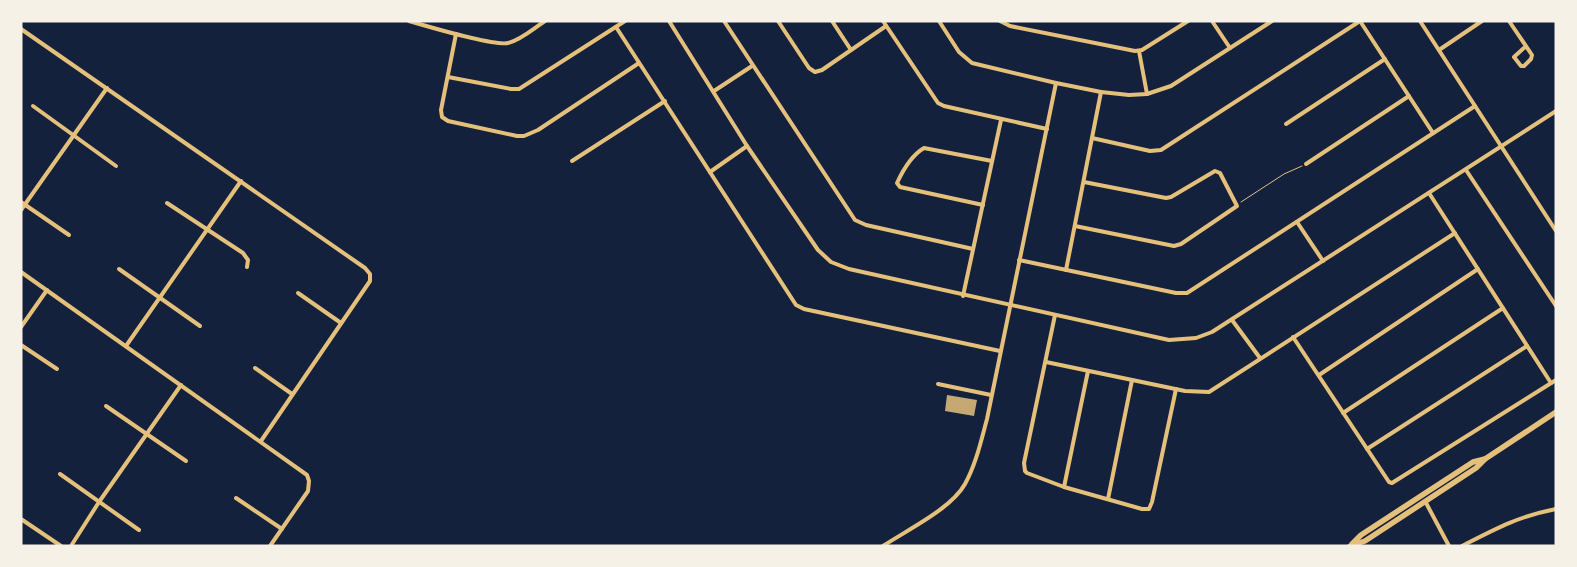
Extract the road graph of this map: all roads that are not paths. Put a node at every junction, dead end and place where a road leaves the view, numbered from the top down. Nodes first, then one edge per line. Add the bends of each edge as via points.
1 (410, 21) edge
2 (545, 21) edge
3 (625, 21) edge
4 (670, 21) edge
5 (724, 21) edge
6 (778, 21) edge
7 (832, 21) edge
8 (883, 21) edge
9 (939, 21) edge
10 (1000, 21) edge
11 (1188, 21) edge
12 (1212, 21) edge
13 (1360, 21) edge
14 (1420, 21) edge
15 (1482, 21) edge
16 (1509, 21) edge
17 (1269, 22) edge
18 (886, 26) junction
19 (616, 27) junction
20 (21, 28) edge
21 (456, 34) junction
22 (1525, 46) junction
23 (1230, 48) junction
24 (851, 50) junction
25 (1439, 50) junction
26 (1139, 51) junction
27 (1385, 59) junction
28 (639, 63) junction
29 (752, 66) junction
30 (448, 77) junction
31 (1056, 83) junction
32 (107, 88) junction
33 (714, 91) junction
34 (1101, 92) junction
35 (1147, 94) junction
36 (1409, 96) junction
37 (665, 101) junction
38 (33, 106) dead end
39 (1475, 106) junction
40 (1556, 111) edge
41 (1002, 120) junction
42 (1286, 124) dead end
43 (1047, 130) junction
44 (1433, 132) junction
45 (74, 135) junction
46 (1092, 138) junction
47 (747, 146) junction
48 (1501, 146) junction
49 (572, 161) dead end
50 (992, 162) junction
51 (1306, 164) road end
52 (116, 166) dead end
53 (1466, 170) junction
54 (710, 172) junction
55 (241, 181) junction
56 (1084, 182) junction
57 (1429, 193) junction
58 (23, 203) edge
59 (167, 203) dead end
60 (983, 205) junction
61 (21, 210) edge
62 (1297, 222) junction
63 (1075, 226) junction
64 (207, 230) junction
65 (1556, 231) edge
66 (1455, 233) junction
67 (69, 235) dead end
68 (973, 249) junction
69 (1019, 260) junction
70 (1323, 261) junction
71 (247, 266) dead end
72 (119, 269) dead end
73 (1478, 269) junction
74 (1066, 270) junction
75 (21, 272) edge
76 (47, 290) junction
77 (298, 293) dead end
78 (963, 296) junction
79 (159, 298) junction
80 (1010, 305) junction
81 (1556, 306) edge
82 (1503, 308) junction
83 (1055, 316) junction
84 (1232, 320) junction
85 (341, 323) junction
86 (200, 326) dead end
87 (21, 327) edge
88 (1293, 337) junction
89 (21, 344) edge
90 (126, 346) junction
91 (1527, 346) junction
92 (1000, 351) junction
93 (1260, 358) junction
94 (1046, 362) junction
95 (255, 368) dead end
96 (57, 369) dead end
97 (1088, 371) junction
98 (1319, 375) junction
99 (1132, 380) junction
100 (1556, 380) edge
101 (1551, 383) junction
102 (938, 384) dead end
103 (181, 385) junction
104 (1176, 389) junction
105 (292, 394) junction
106 (991, 395) junction
107 (106, 406) dead end
108 (1556, 412) edge
109 (1343, 413) junction
110 (147, 433) junction
111 (260, 441) junction
112 (1367, 449) junction
113 (186, 461) dead end
114 (60, 474) dead end
115 (1064, 487) junction
116 (236, 498) dead end
117 (1423, 498) junction
118 (1108, 499) junction
119 (99, 502) junction
120 (1556, 510) edge
121 (21, 519) edge
122 (282, 528) junction
123 (139, 530) dead end
124 (61, 546) edge
125 (72, 546) edge
126 (270, 546) edge
127 (883, 546) edge
128 (1351, 546) edge
129 (1449, 546) edge
130 (1462, 546) edge

1 - 21 street
2 - 21 street via 506,44
3 - 19 street
4 - 33 street
5 - 29 street
6 - 24 street via 809,68 815,72
7 - 24 street
8 - 18 street
9 - 31 street via 959,52 972,63
10 - 26 street via 1010,26
11 - 26 street
12 - 23 street
13 - 27 street
13 - 46 street via 1161,150 1150,151
14 - 25 street
15 - 25 street
16 - 22 street
17 - 23 street
18 - 24 street
18 - 41 street via 938,103
19 - 28 street
19 - 30 street via 519,89
20 - 32 street
21 - 30 street
22 - 22 street via 1532,57 1521,66 1514,57
23 - 35 street via 1171,86
25 - 39 street
26 - 35 street
27 - 36 street
27 - 42 street
28 - 30 street via 542,127 520,136 442,117
28 - 37 street
29 - 33 street
29 - 68 street via 855,220
31 - 34 street
31 - 43 street
32 - 45 street
32 - 55 street
33 - 47 street
34 - 35 street
34 - 46 street
36 - 44 street
36 - 51 street
37 - 49 street
37 - 54 street
38 - 45 street
39 - 44 street
39 - 48 street
40 - 48 street
41 - 43 street
41 - 50 street
43 - 69 street
44 - 62 street
45 - 52 street
45 - 58 street
46 - 56 street
47 - 54 street
47 - 78 street via 824,257 849,269
48 - 53 street
48 - 65 street
50 - 60 street
50 - 60 street via 924,148 909,162 897,183 900,187
53 - 57 street
53 - 81 street
54 - 92 street via 800,308
55 - 64 street
55 - 85 street via 369,271 370,281
56 - 63 street
56 - 63 street via 1166,198 1215,170 1220,173 1236,206 1174,246
57 - 66 street
57 - 70 street
58 - 61 street
58 - 67 street
59 - 64 street
60 - 68 street
62 - 70 street
62 - 74 street via 1187,293
63 - 74 street
64 - 71 street via 243,253 248,260
64 - 79 street
66 - 73 street
66 - 88 street
68 - 78 street
69 - 74 street
69 - 80 street
70 - 84 street
72 - 79 street
73 - 82 street
73 - 98 street
75 - 76 street
76 - 87 street
76 - 90 street
77 - 85 street
78 - 80 street
79 - 86 street
79 - 90 street
80 - 83 street
80 - 92 street
82 - 91 street
82 - 109 street
83 - 84 street via 1178,340 1204,336
83 - 94 street
84 - 93 street
85 - 105 street
88 - 93 street
88 - 98 street
89 - 96 street
90 - 103 street
91 - 101 street
91 - 112 street
92 - 106 street
93 - 104 street via 1209,392
94 - 97 street
94 - 115 street via 1024,467 1030,474
95 - 105 street
97 - 99 street
97 - 115 street
98 - 109 street
99 - 104 street
99 - 118 street
100 - 101 street
101 - 112 street via 1394,483 1389,482
102 - 106 street
103 - 110 street
103 - 111 street
104 - 118 street via 1150,506 1146,510
105 - 111 street
106 - 127 street via 978,449 964,486 942,508
107 - 110 street
108 - 117 main road via 1486,459 1473,462
109 - 112 street
110 - 113 street
110 - 119 street
111 - 122 street via 304,472 310,480 308,491
114 - 119 street
115 - 118 street
116 - 122 street
117 - 128 main road via 1361,534
117 - 129 street
119 - 123 street
119 - 125 street
120 - 130 street via 1509,521
121 - 124 street
122 - 126 street

